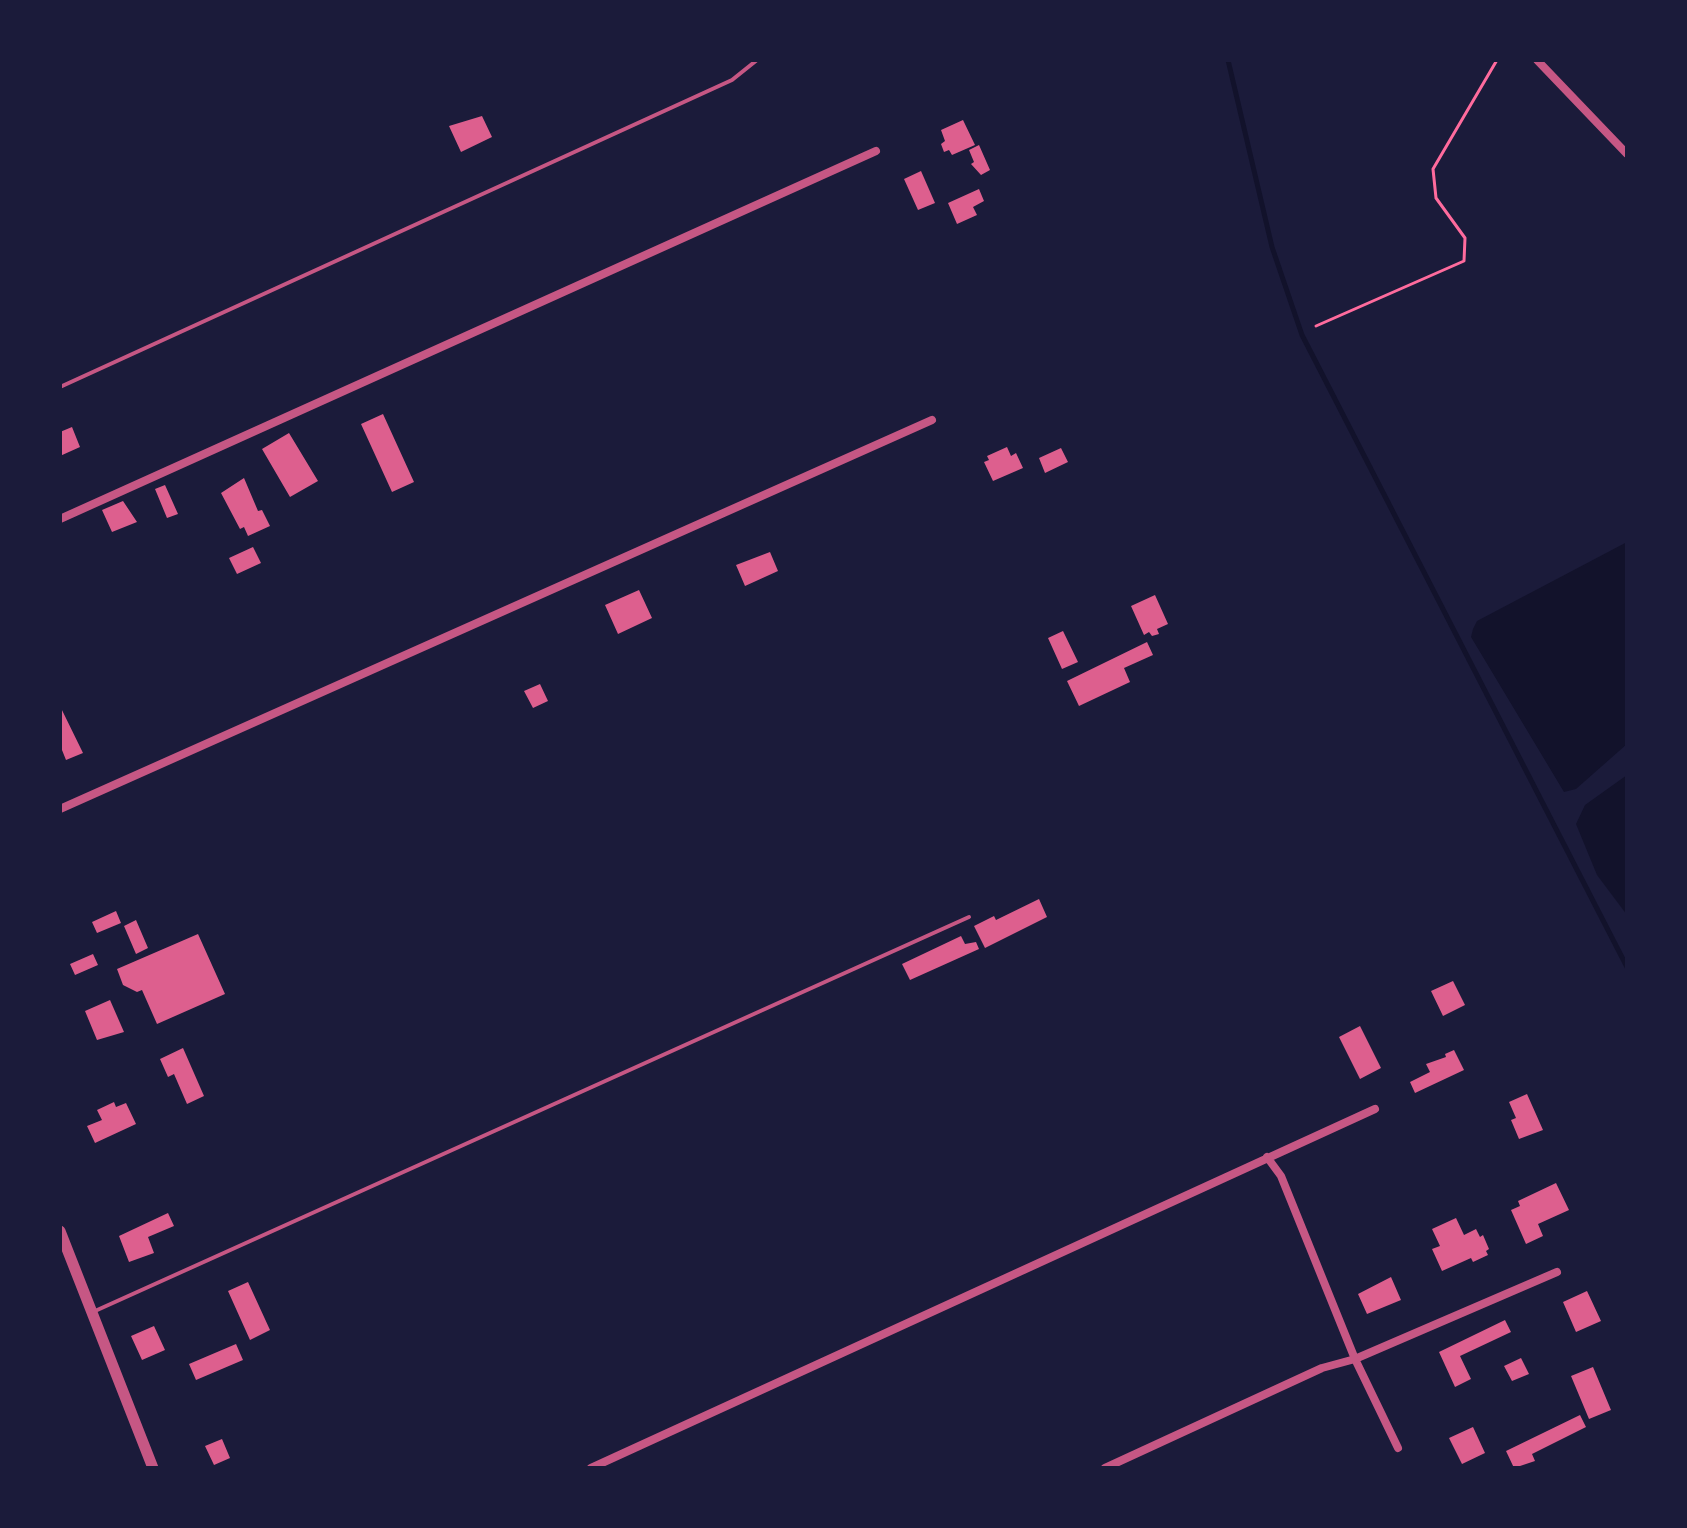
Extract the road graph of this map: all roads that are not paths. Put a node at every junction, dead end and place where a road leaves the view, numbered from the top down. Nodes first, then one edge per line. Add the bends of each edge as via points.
1 (757, 60) edge
2 (1537, 60) edge
3 (876, 151) dead end
4 (1627, 154) edge
5 (60, 387) edge
6 (932, 420) dead end
7 (60, 519) edge
8 (60, 809) edge
9 (969, 917) dead end
10 (1375, 1109) dead end
11 (1267, 1157) junction
12 (60, 1231) edge
13 (1557, 1272) dead end
14 (93, 1312) junction
15 (1355, 1359) junction
16 (1398, 1448) dead end
17 (153, 1468) edge
18 (591, 1468) edge
19 (1105, 1468) edge

1 - 5 lane via 732,80
2 - 4 street
3 - 7 street
6 - 8 street
9 - 14 lane
10 - 11 street
11 - 15 street via 1281,1176
11 - 18 street
12 - 14 street
13 - 15 street
14 - 17 street
15 - 16 street
15 - 19 street via 1322,1368

